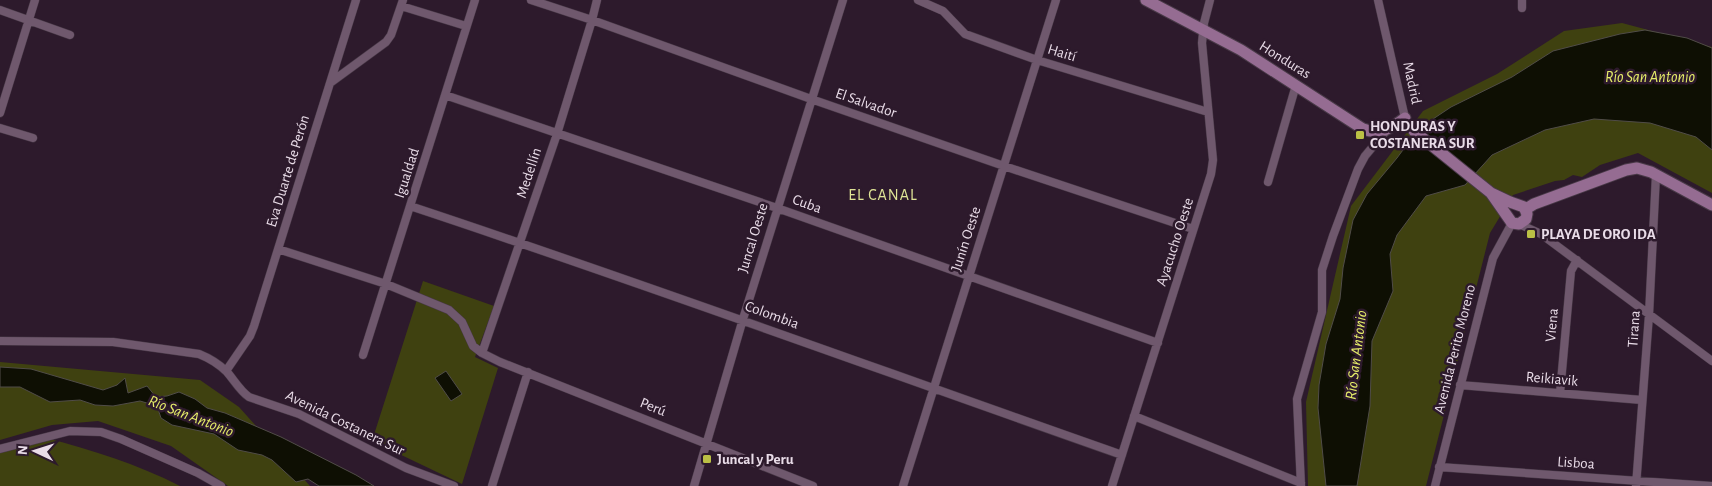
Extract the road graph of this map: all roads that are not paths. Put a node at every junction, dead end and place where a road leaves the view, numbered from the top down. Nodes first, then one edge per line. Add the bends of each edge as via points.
1 (35, 0) edge
2 (356, 0) edge
3 (475, 0) edge
4 (530, 0) edge
5 (597, 0) edge
6 (843, 0) edge
7 (918, 0) edge
8 (1056, 0) edge
9 (1146, 0) edge
10 (1210, 0) edge
11 (1378, 0) edge
12 (402, 3) edge
13 (0, 10) edge
14 (592, 20) junction
15 (28, 21) junction
16 (466, 26) junction
17 (1203, 30) junction
18 (70, 35) dead end
19 (1037, 60) junction
20 (330, 83) junction
21 (1296, 85) junction
22 (446, 95) junction
23 (811, 99) junction
24 (1208, 112) junction
25 (0, 113) edge
26 (1404, 118) junction
27 (0, 128) edge
28 (1386, 131) junction
29 (1414, 131) joint
30 (557, 134) junction
31 (33, 138) dead end
32 (1004, 166) junction
33 (1656, 175) junction
34 (1268, 182) dead end
35 (1488, 190) junction
36 (1712, 205) edge
37 (410, 206) junction
38 (777, 208) junction
39 (1523, 209) junction
40 (1513, 221) junction
41 (1193, 228) junction
42 (1540, 234) junction
43 (521, 242) junction
44 (278, 249) junction
45 (1577, 260) junction
46 (969, 277) junction
47 (386, 284) junction
48 (1649, 315) junction
49 (743, 319) junction
50 (0, 341) edge
51 (1158, 343) junction
52 (482, 353) junction
53 (363, 355) dead end
54 (1712, 360) edge
55 (226, 371) junction
56 (528, 372) junction
57 (1460, 385) junction
58 (933, 388) junction
59 (1560, 393) junction
60 (1642, 400) junction
61 (1134, 416) junction
62 (707, 443) junction
63 (0, 449) edge
64 (1122, 455) junction
65 (1439, 467) junction
66 (1636, 483) edge
67 (1301, 484) edge
68 (221, 486) edge
69 (454, 486) edge
70 (492, 486) edge
71 (694, 486) edge
72 (813, 486) edge
73 (903, 486) edge
74 (1112, 486) edge
75 (1435, 486) edge
76 (1711, 486) edge

1 - 15 street
2 - 20 street, Eva Duarte de Perón
3 - 16 street, Igualdad
4 - 14 street, El Salvador
5 - 14 street, Medellín
6 - 23 street, Juncal Oeste
7 - 19 street, Haití via 943,11 965,34
8 - 19 street, Junín Oeste
9 - 17 main road, Honduras
10 - 17 street, Ayacucho Oeste
11 - 26 street, Madrid
12 - 16 street
12 - 20 street via 386,42
13 - 15 street
14 - 23 street, El Salvador
14 - 30 street, Medellín
15 - 18 street
15 - 25 street
16 - 22 street, Igualdad
17 - 21 main road, Honduras
17 - 24 street, Ayacucho Oeste
19 - 24 street, Haití
19 - 32 street, Junín Oeste
20 - 44 street, Eva Duarte de Perón
21 - 28 main road, Honduras via 1363,129
21 - 34 street
22 - 30 street, Cuba
22 - 37 street, Igualdad
23 - 32 street, El Salvador
23 - 38 street, Juncal Oeste
24 - 41 street, Ayacucho Oeste via 1213,160
26 - 28 main road
26 - 29 street, Madrid
27 - 31 street
28 - 67 street via 1358,169 1322,270 1322,312 1297,399
29 - 35 main road, Madrid
30 - 38 street, Cuba
30 - 43 street, Medellín
32 - 41 street, El Salvador
32 - 46 street, Junín Oeste
33 - 36 main road
33 - 39 main road via 1641,168 1626,170
33 - 48 street, Tirana
35 - 39 main road, Madrid
35 - 40 main road, Madrid
37 - 43 street, Colombia
37 - 47 street, Igualdad
38 - 46 street, Cuba
38 - 49 street, Juncal Oeste
39 - 40 main road via 1524,222
39 - 40 main road via 1509,209
39 - 42 street
40 - 42 street
40 - 57 street, Avenida Perito Moreno via 1494,253
41 - 51 street, Ayacucho Oeste
42 - 45 street
43 - 49 street, Colombia
43 - 52 street, Medellín
44 - 47 street
44 - 55 street, Eva Duarte de Perón via 250,336
45 - 48 street
45 - 59 street, Viena via 1571,271
46 - 51 street, Cuba
46 - 58 street, Junín Oeste
47 - 52 street via 449,310 462,322 473,346
47 - 53 street, Igualdad
48 - 54 street
48 - 60 street, Tirana
49 - 58 street, Colombia
49 - 62 street, Juncal Oeste
50 - 55 street, Avenida Costanera Sur via 134,344 198,354
51 - 61 street, Ayacucho Oeste
52 - 56 street, Perú
55 - 69 street, Avenida Costanera Sur via 249,397 299,414 406,468
56 - 62 street, Perú
56 - 70 street
57 - 59 street, Reikiavik
57 - 65 street, Avenida Perito Moreno
58 - 64 street, Colombia
58 - 73 street, Junín Oeste
59 - 60 street, Reikiavik
60 - 66 street, Tirana
61 - 64 street, Ayacucho Oeste
61 - 67 street
62 - 71 street, Juncal Oeste
62 - 72 street, Perú
63 - 68 street via 70,431 101,432
64 - 74 street, Ayacucho Oeste
65 - 66 street, Lisboa
65 - 75 street, Avenida Perito Moreno
66 - 76 street, Lisboa

